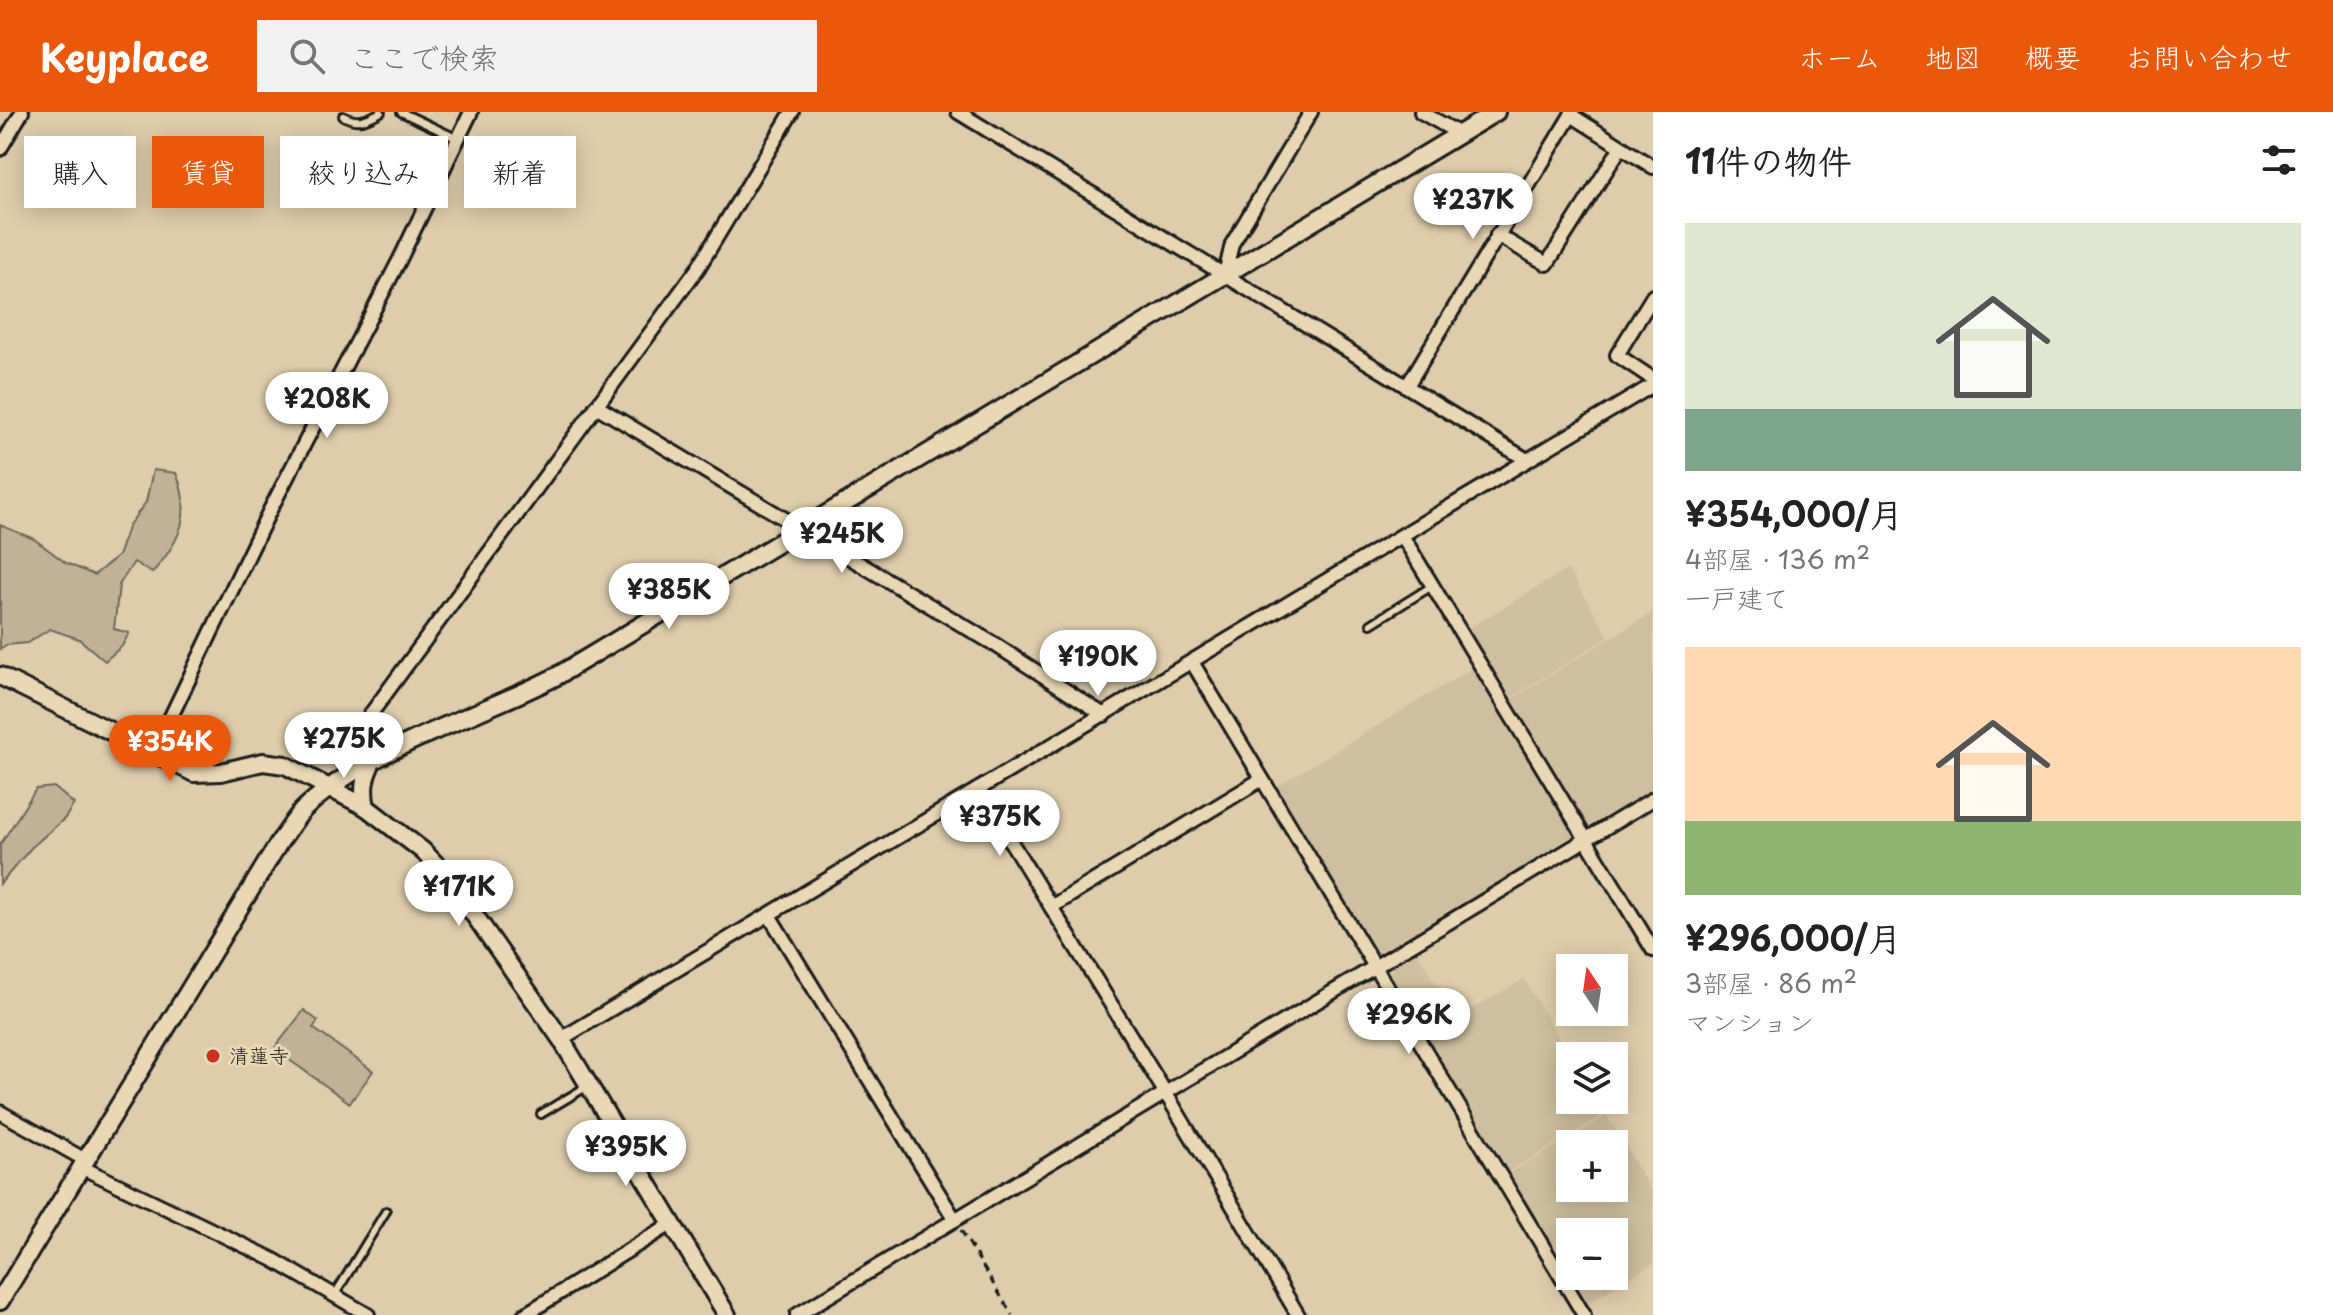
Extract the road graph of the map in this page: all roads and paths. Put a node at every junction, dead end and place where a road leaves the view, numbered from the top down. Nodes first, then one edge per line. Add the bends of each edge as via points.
1 (22, 112) edge
2 (381, 112) edge
3 (401, 112) edge
4 (471, 112) edge
5 (792, 112) edge
6 (958, 112) edge
7 (1311, 112) edge
8 (1421, 112) edge
9 (1496, 112) edge
10 (1572, 114) edge
11 (343, 116) dead end
12 (1460, 134) junction
13 (458, 139) junction
14 (1621, 147) junction
15 (0, 149) edge
16 (1653, 167) edge
17 (1497, 235) junction
18 (1225, 274) junction
19 (1653, 296) edge
20 (1653, 382) edge
21 (1407, 386) junction
22 (596, 406) junction
23 (1527, 460) junction
24 (799, 529) junction
25 (1403, 537) junction
26 (1432, 586) junction
27 (1371, 624) dead end
28 (1192, 662) junction
29 (0, 676) edge
30 (1104, 715) junction
31 (153, 754) junction
32 (379, 757) junction
33 (1262, 779) junction
34 (328, 789) junction
35 (979, 790) junction
36 (1653, 799) edge
37 (366, 807) junction
38 (1587, 839) junction
39 (1051, 907) junction
40 (769, 915) junction
41 (1653, 950) edge
42 (1377, 966) junction
43 (561, 1039) junction
44 (589, 1086) junction
45 (1165, 1092) junction
46 (0, 1112) edge
47 (541, 1114) dead end
48 (85, 1165) junction
49 (386, 1211) dead end
50 (955, 1220) junction
51 (671, 1224) junction
52 (334, 1296) junction
53 (0, 1301) edge
54 (368, 1315) edge
55 (524, 1315) edge
56 (727, 1315) edge
57 (797, 1315) edge
58 (1012, 1315) edge
59 (1298, 1315) edge
60 (1584, 1315) edge

1 - 15 street
2 - 11 lane via 355,122
3 - 13 lane
4 - 13 street
5 - 22 street via 698,268
6 - 18 street
7 - 18 street via 1232,244
8 - 12 street
9 - 12 street
10 - 14 street
10 - 17 street
12 - 18 street
13 - 31 street
14 - 16 street
14 - 17 street via 1547,264
17 - 21 street
18 - 21 street
18 - 24 street
19 - 20 street via 1617,355
20 - 23 street
21 - 23 street
22 - 24 street
22 - 32 street via 370,715
23 - 25 street
24 - 30 street
24 - 32 street via 557,676
25 - 26 street
25 - 28 street
26 - 27 lane
26 - 38 street
28 - 30 street
28 - 33 street
29 - 31 street
30 - 35 street
31 - 34 street via 194,773 263,762 285,765
32 - 34 street
32 - 37 street via 365,775
33 - 39 street
33 - 42 street
34 - 37 street
34 - 48 street via 304,809 280,841
35 - 39 street
35 - 40 street
36 - 38 street
37 - 43 street via 447,876
38 - 41 street
38 - 42 street
39 - 45 street
40 - 43 street
40 - 50 street
42 - 45 street
42 - 60 street
43 - 44 street
44 - 47 lane
44 - 51 street
45 - 50 street
45 - 59 street
46 - 48 street
48 - 52 street
48 - 53 street
49 - 52 lane
50 - 57 street
50 - 58 path
51 - 55 street
51 - 56 street
52 - 54 street

